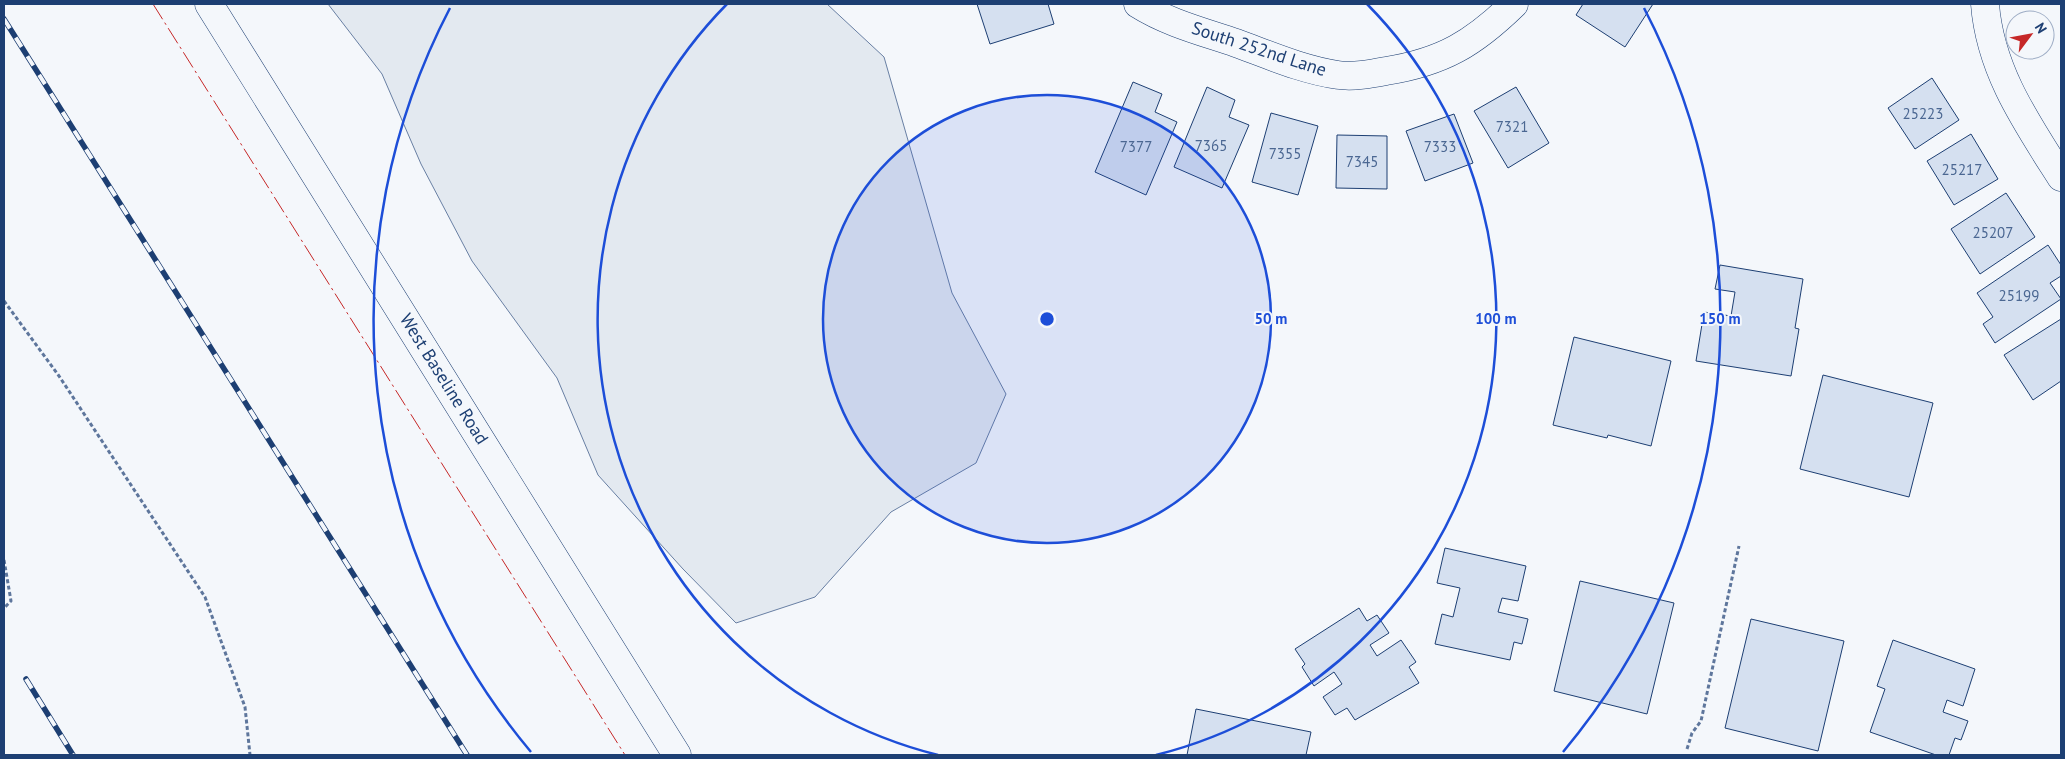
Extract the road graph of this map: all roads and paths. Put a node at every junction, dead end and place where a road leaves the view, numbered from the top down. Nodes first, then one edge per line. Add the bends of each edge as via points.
1 (209, 4) edge
2 (1138, 4) edge
3 (1514, 4) edge
4 (1985, 4) edge
5 (2061, 177) edge
6 (4, 301) edge
7 (1739, 546) dead end
8 (4, 560) edge
9 (4, 608) edge
10 (1687, 749) dead end
11 (250, 755) edge
12 (677, 755) edge

1 - 12 main road, West Baseline Road
2 - 3 main road, South 252nd Lane via 1167,18 1310,69 1361,76 1410,67 1461,48
4 - 5 main road via 1986,24 2003,80
6 - 11 path via 59,376 205,597 245,707
7 - 10 path via 1701,721 1692,733
8 - 9 path via 11,601

